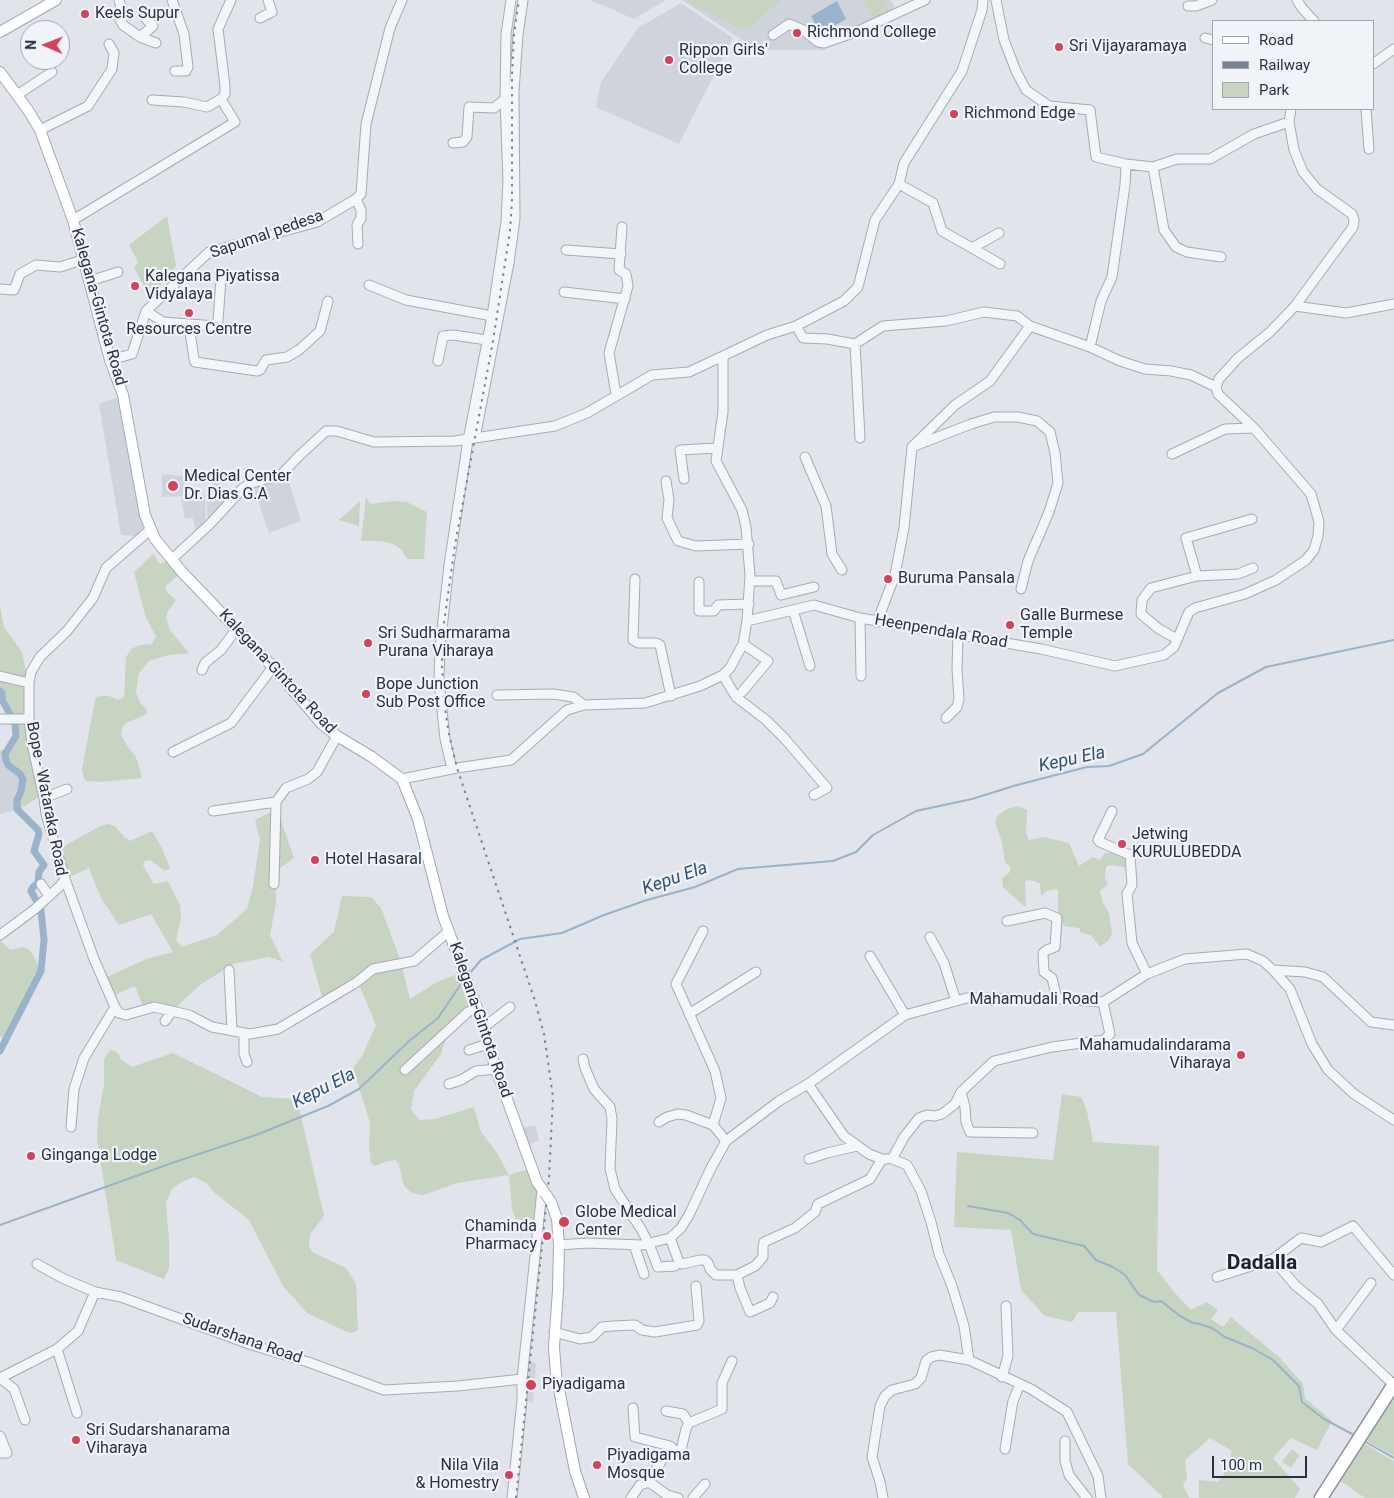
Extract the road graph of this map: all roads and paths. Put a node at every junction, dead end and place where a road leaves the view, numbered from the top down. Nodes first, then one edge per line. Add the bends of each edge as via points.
1 (56, 0) edge
2 (119, 0) edge
3 (172, 0) edge
4 (232, 0) edge
5 (268, 0) edge
6 (402, 0) edge
7 (511, 0) edge
8 (524, 0) edge
9 (925, 0) edge
10 (983, 0) edge
11 (996, 0) edge
12 (1212, 0) edge
13 (1297, 0) edge
14 (1188, 6) dead end
15 (260, 18) dead end
16 (146, 19) dead end
17 (1313, 20) edge
18 (0, 32) edge
19 (773, 35) dead end
20 (140, 36) junction
21 (156, 43) dead end
22 (109, 44) dead end
23 (1394, 49) edge
24 (1374, 63) edge
25 (0, 72) edge
26 (52, 72) dead end
27 (175, 72) dead end
28 (17, 95) junction
29 (505, 99) junction
30 (152, 100) dead end
31 (221, 100) junction
32 (1291, 110) edge
33 (1366, 110) edge
34 (1289, 122) junction
35 (40, 130) junction
36 (453, 143) dead end
37 (1369, 149) dead end
38 (1126, 164) junction
39 (1153, 167) junction
40 (899, 184) junction
41 (356, 199) junction
42 (73, 220) junction
43 (622, 227) dead end
44 (999, 233) dead end
45 (358, 244) dead end
46 (972, 248) junction
47 (566, 250) dead end
48 (621, 254) junction
49 (1220, 257) dead end
50 (85, 260) junction
51 (1000, 264) dead end
52 (118, 272) dead end
53 (221, 279) dead end
54 (90, 281) junction
55 (369, 285) dead end
56 (0, 289) edge
57 (564, 292) dead end
58 (625, 299) junction
59 (328, 301) dead end
60 (1394, 304) edge
61 (1295, 306) junction
62 (146, 311) junction
63 (492, 316) junction
64 (189, 325) junction
65 (796, 326) junction
66 (1030, 326) junction
67 (488, 340) junction
68 (855, 344) junction
69 (1090, 346) junction
70 (723, 356) junction
71 (110, 360) junction
72 (438, 361) dead end
73 (1216, 388) junction
74 (616, 394) junction
75 (1254, 428) junction
76 (860, 438) dead end
77 (472, 439) junction
78 (912, 447) junction
79 (717, 448) junction
80 (1172, 454) dead end
81 (805, 457) dead end
82 (684, 479) dead end
83 (666, 481) dead end
84 (1252, 518) dead end
85 (151, 529) junction
86 (748, 544) junction
87 (172, 559) junction
88 (1253, 568) dead end
89 (842, 570) dead end
90 (1197, 576) junction
91 (635, 579) dead end
92 (750, 581) junction
93 (699, 582) dead end
94 (814, 587) dead end
95 (1021, 589) dead end
96 (749, 604) junction
97 (793, 610) junction
98 (860, 618) junction
99 (748, 621) junction
100 (877, 622) junction
101 (237, 628) junction
102 (958, 636) junction
103 (1177, 639) junction
104 (743, 644) junction
105 (810, 666) dead end
106 (273, 667) junction
107 (202, 670) dead end
108 (722, 675) junction
109 (0, 676) edge
110 (861, 676) dead end
111 (30, 683) junction
112 (742, 692) dead end
113 (497, 695) dead end
114 (671, 696) junction
115 (584, 704) junction
116 (946, 718) dead end
117 (0, 719) edge
118 (29, 719) junction
119 (337, 736) junction
120 (173, 752) dead end
121 (452, 769) junction
122 (402, 779) junction
123 (67, 789) dead end
124 (814, 795) dead end
125 (44, 798) junction
126 (276, 802) junction
127 (1112, 810) dead end
128 (214, 811) dead end
129 (50, 832) junction
130 (43, 838) dead end
131 (65, 879) junction
132 (41, 884) dead end
133 (274, 884) dead end
134 (49, 896) junction
135 (1007, 921) dead end
136 (449, 931) junction
137 (703, 931) dead end
138 (0, 935) edge
139 (930, 937) dead end
140 (870, 956) dead end
141 (229, 970) dead end
142 (1272, 970) junction
143 (756, 972) dead end
144 (1147, 974) junction
145 (1057, 999) junction
146 (956, 1001) junction
147 (1103, 1002) junction
148 (115, 1007) junction
149 (510, 1007) dead end
150 (477, 1008) junction
151 (172, 1011) junction
152 (689, 1014) junction
153 (905, 1015) junction
154 (165, 1021) dead end
155 (1394, 1025) edge
156 (483, 1028) junction
157 (232, 1031) junction
158 (244, 1033) junction
159 (488, 1044) junction
160 (469, 1050) dead end
161 (583, 1060) dead end
162 (247, 1062) dead end
163 (496, 1069) junction
164 (405, 1070) dead end
165 (449, 1084) dead end
166 (808, 1084) junction
167 (961, 1092) junction
168 (1394, 1120) edge
169 (659, 1122) dead end
170 (713, 1126) junction
171 (71, 1127) dead end
172 (1033, 1134) dead end
173 (726, 1141) junction
174 (857, 1146) junction
175 (882, 1159) junction
176 (892, 1159) junction
177 (809, 1160) dead end
178 (546, 1195) junction
179 (670, 1238) junction
180 (649, 1244) junction
181 (559, 1245) junction
182 (634, 1245) junction
183 (1272, 1259) junction
184 (37, 1264) dead end
185 (675, 1266) dead end
186 (644, 1274) dead end
187 (737, 1275) junction
188 (1394, 1275) edge
189 (1217, 1277) dead end
190 (1371, 1283) dead end
191 (696, 1286) dead end
192 (95, 1292) junction
193 (773, 1297) dead end
194 (1006, 1306) dead end
195 (1336, 1330) junction
196 (554, 1332) junction
197 (57, 1348) junction
198 (969, 1360) junction
199 (732, 1361) dead end
200 (1002, 1377) junction
201 (0, 1378) edge
202 (522, 1379) junction
203 (1020, 1384) junction
204 (1394, 1385) edge
205 (633, 1408) dead end
206 (666, 1411) dead end
207 (77, 1413) dead end
208 (25, 1420) dead end
209 (689, 1423) junction
210 (0, 1436) edge
211 (1065, 1440) dead end
212 (670, 1446) junction
213 (1005, 1449) dead end
214 (0, 1453) edge
215 (649, 1482) junction
216 (704, 1484) dead end
217 (512, 1498) edge
218 (584, 1498) edge
219 (631, 1498) edge
220 (678, 1498) edge
221 (693, 1498) edge
222 (883, 1498) edge
223 (1087, 1498) edge
224 (1101, 1498) edge
225 (1321, 1498) edge

1 - 18 main road
2 - 20 street via 123,25
3 - 27 street via 184,34 188,67 186,71
4 - 31 street via 218,29 226,86
5 - 15 street via 272,12
6 - 41 street via 390,28 366,124 361,194
7 - 29 street via 506,34
8 - 77 street via 514,91 515,219 509,263
9 - 19 street via 824,43 789,24
10 - 40 street via 962,71 904,163
11 - 38 street via 1004,40 1026,90 1049,106 1090,110 1096,157
12 - 14 street
13 - 17 street
16 - 20 street via 153,26
20 - 21 street
22 - 35 street via 114,53 112,69 88,106
23 - 24 street
25 - 28 main road, Kalegana-Gintota Road
26 - 28 street
28 - 35 main road, Kalegana-Gintota Road
29 - 36 street via 494,108 469,107 467,138
29 - 63 street via 506,222
30 - 31 street via 207,107
31 - 42 street via 235,122
32 - 34 street
33 - 37 street
34 - 39 street via 1254,134 1210,159 1178,159
34 - 61 street via 1302,172 1317,189 1352,214 1354,220
35 - 42 main road, Kalegana-Gintota Road
38 - 39 street
38 - 69 street via 1112,277 1101,301
39 - 49 street via 1164,230 1176,247 1186,252
40 - 46 street via 933,203 942,231
40 - 65 street via 875,220 858,287 844,301
41 - 45 street via 361,210 357,225
41 - 62 street, Sapumal pedesa via 317,222 208,252
42 - 50 main road, Kalegana-Gintota Road
43 - 48 street
44 - 46 street
46 - 51 street
47 - 48 street
48 - 58 street via 619,270 626,274 628,286
50 - 54 main road, Kalegana-Gintota Road
50 - 56 street via 60,267 36,265 20,274 14,290
52 - 54 street
53 - 64 street via 216,326
54 - 71 main road, Kalegana-Gintota Road
55 - 63 street via 406,300
57 - 58 street
58 - 74 street via 610,353
59 - 64 street via 320,331 299,350 287,357 266,360 257,371 196,362
60 - 61 street via 1346,313
61 - 73 street via 1238,358 1219,379
62 - 64 street via 163,322
62 - 71 street, Sapumal pedesa via 132,354
63 - 67 street
65 - 68 street via 803,338
65 - 70 street via 767,335
66 - 68 street via 1017,316 984,312 946,321 883,326
66 - 69 street
66 - 78 street via 990,381 955,405
67 - 72 street via 452,334 443,336
67 - 77 street
68 - 76 street
69 - 73 street via 1120,361 1145,369 1191,375
70 - 74 street via 689,372 652,375
70 - 79 street via 723,412
71 - 85 main road, Kalegana-Gintota Road via 123,395 145,515
73 - 75 street, Heenpendala Road via 1218,394
74 - 77 street via 555,426
75 - 80 street via 1225,429
75 - 103 street, Heenpendala Road via 1311,494 1319,522 1314,550 1306,560 1276,580 1245,594 1195,608 1189,612
77 - 87 street via 374,442 326,431 281,475 243,488
77 - 121 street via 449,565 440,647 444,739
78 - 95 street via 994,417 1037,421 1050,432 1058,483 1028,561
78 - 100 street via 904,528 895,575
79 - 82 street via 680,450
79 - 86 street via 716,461 742,510
81 - 89 street via 826,506 832,554
83 - 86 street via 667,518 678,540 696,546
84 - 90 street via 1186,538
85 - 87 main road, Kalegana-Gintota Road
85 - 111 street, Bope - Wataraka Road via 106,568 93,598 67,631 40,657
86 - 92 street
87 - 101 main road, Kalegana-Gintota Road
88 - 90 street via 1238,574
90 - 103 street via 1151,588 1142,600 1141,614
91 - 114 street via 633,640 660,645
92 - 94 street via 776,581 781,595
92 - 96 street
93 - 96 street via 699,611 714,611 718,605
96 - 99 street
97 - 98 street, Heenpendala Road via 814,605
97 - 99 street, Heenpendala Road
97 - 105 street
98 - 100 street, Heenpendala Road
98 - 110 street
99 - 104 street
100 - 102 street, Heenpendala Road
101 - 106 main road, Kalegana-Gintota Road
101 - 107 street
102 - 103 street, Heenpendala Road via 1115,666 1164,655 1174,647
102 - 116 street via 958,706
104 - 108 street via 730,668
104 - 112 street via 768,661
106 - 119 main road, Kalegana-Gintota Road via 322,724
106 - 120 street via 231,723
108 - 114 street
108 - 124 street via 736,697 766,720 827,788
109 - 111 street
111 - 118 street, Bope - Wataraka Road
113 - 115 street via 553,694 573,697
114 - 115 street via 645,703
115 - 121 street via 567,710 511,760
117 - 118 street
118 - 125 street, Bope - Wataraka Road
119 - 122 main road, Kalegana-Gintota Road
119 - 126 street via 317,772 286,788
121 - 122 street
122 - 136 main road, Kalegana-Gintota Road via 418,820
123 - 125 street
125 - 129 street, Bope - Wataraka Road
126 - 128 street
126 - 133 street
127 - 144 street via 1098,840 1130,854 1132,885 1127,894 1132,943
129 - 130 street
129 - 131 street, Bope - Wataraka Road
131 - 134 street, Bope - Wataraka Road
131 - 148 street
132 - 134 street
134 - 138 street, Bope - Wataraka Road
135 - 145 street via 1045,913 1057,918 1056,947 1043,953 1044,972 1052,978
136 - 150 main road, Kalegana-Gintota Road
136 - 158 street via 414,961 373,969 278,1029
137 - 152 street via 676,984
139 - 146 street via 944,963
140 - 153 street
141 - 157 street
142 - 144 street, Mahamudali Road via 1263,960 1247,954 1185,959
142 - 155 street via 1305,972 1323,977 1371,1022
142 - 168 street, Mahamudali Road via 1290,989 1312,1044 1328,1070 1354,1094
143 - 152 street
144 - 147 street, Mahamudali Road
145 - 146 street, Mahamudali Road via 966,998
145 - 147 street, Mahamudali Road
146 - 153 street, Mahamudali Road
147 - 167 street via 1110,1034 1104,1040 994,1060
148 - 151 street via 126,1015 154,1007
148 - 171 street via 84,1058 74,1089
149 - 156 street
150 - 156 main road, Kalegana-Gintota Road
150 - 164 street via 468,1012
151 - 154 street
151 - 157 street via 189,1015 212,1027
152 - 170 street via 715,1071 721,1098
153 - 166 street, Mahamudali Road
156 - 159 main road, Kalegana-Gintota Road
157 - 158 street
158 - 162 street
159 - 160 street
159 - 163 main road, Kalegana-Gintota Road
161 - 180 street via 594,1090 610,1107 610,1169 615,1189
163 - 165 street via 476,1070
163 - 178 main road, Kalegana-Gintota Road via 537,1182
166 - 173 street, Mahamudali Road via 778,1101
166 - 174 street via 844,1136
167 - 172 street via 970,1132
167 - 176 street via 955,1104 942,1114 919,1118
169 - 170 street via 678,1114
170 - 173 street
173 - 179 street, Mahamudali Road via 681,1228
174 - 175 street
174 - 177 street via 827,1152
175 - 176 street
175 - 187 street via 870,1179 818,1204 815,1212 795,1228 764,1242 763,1257 755,1266
176 - 198 street via 907,1165 921,1191 964,1326
178 - 181 main road, Kalegana-Gintota Road via 557,1219
178 - 202 street
179 - 180 street
179 - 187 street via 682,1264 700,1260 708,1263 716,1275
180 - 182 street
180 - 185 street via 658,1267
181 - 182 street
181 - 196 main road, Kalegana-Gintota Road
182 - 186 street
183 - 188 street via 1301,1238 1321,1242 1353,1226
183 - 189 street
183 - 195 street via 1295,1285 1318,1304
184 - 192 street, Sudarshana Road
187 - 193 street via 750,1312 770,1303
190 - 195 street
191 - 196 street via 697,1325 655,1332 635,1325 602,1327 592,1337 580,1339
192 - 197 street via 78,1331
192 - 202 street, Sudarshana Road via 122,1297 384,1390
194 - 200 street via 1008,1356
195 - 204 street
196 - 218 main road, Kalegana-Gintota Road via 556,1374 575,1471
197 - 201 street
197 - 207 street
198 - 200 street
198 - 222 street via 939,1355 931,1357 915,1384 892,1390 885,1396 877,1416 872,1457
199 - 209 street via 722,1383 722,1409
200 - 203 street
201 - 208 street via 14,1389
202 - 217 street
203 - 213 street via 1013,1401
203 - 224 street via 1067,1412 1098,1476
204 - 225 highway
205 - 212 street via 635,1437
206 - 209 street via 682,1414
209 - 212 street via 682,1450 676,1452
210 - 214 street via 7,1453
211 - 223 street via 1069,1475
212 - 215 street
215 - 219 street via 640,1486
215 - 220 street
216 - 221 street

